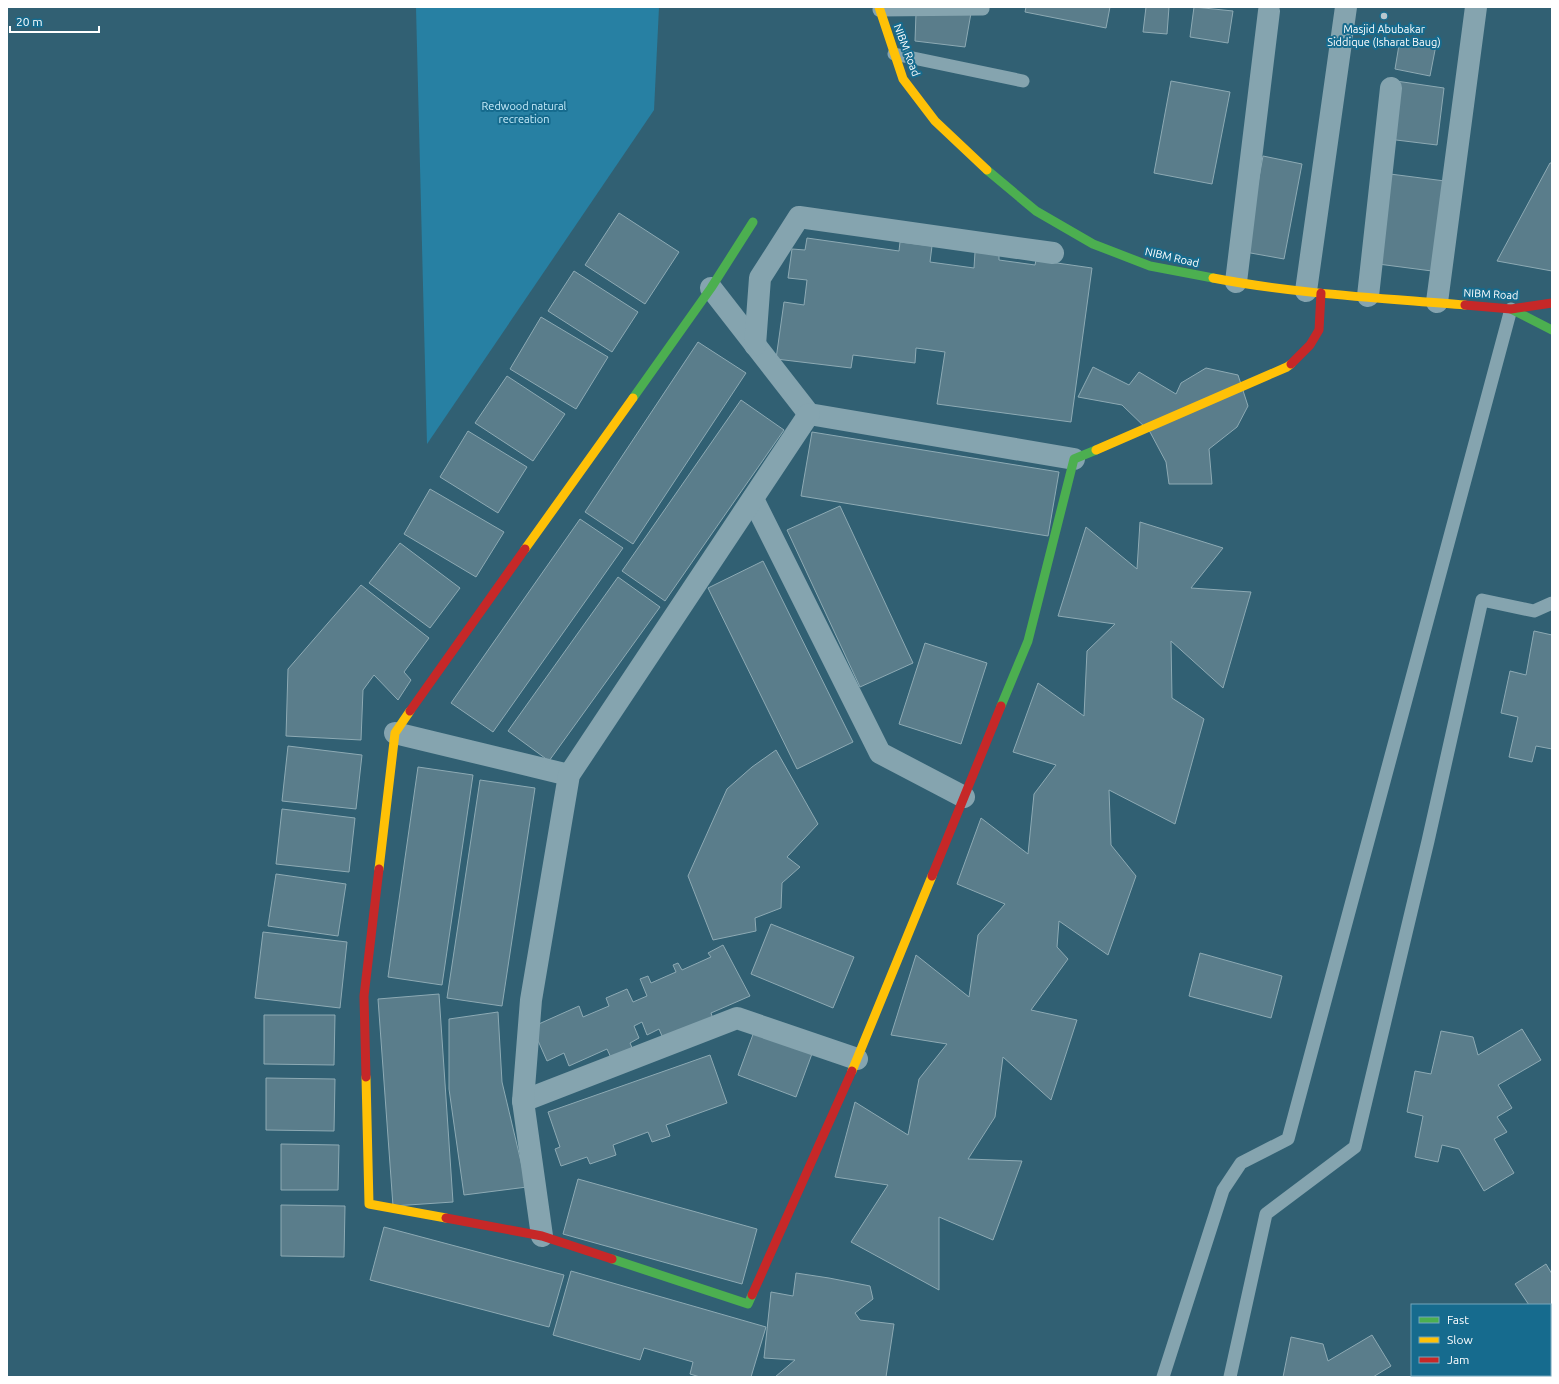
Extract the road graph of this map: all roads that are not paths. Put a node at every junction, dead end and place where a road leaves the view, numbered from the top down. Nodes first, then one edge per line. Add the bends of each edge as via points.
1 (983, 7) edge
2 (1346, 7) edge
3 (1476, 7) edge
4 (879, 8) edge
5 (1269, 11) dead end
6 (894, 54) junction
7 (1023, 81) dead end
8 (1391, 88) dead end
9 (753, 222) dead end
10 (1053, 254) dead end
11 (1236, 282) junction
12 (711, 288) junction
13 (1314, 292) junction
14 (1368, 296) junction
15 (1437, 302) junction
16 (1552, 303) edge
17 (1511, 309) junction
18 (1552, 330) edge
19 (755, 345) junction
20 (809, 414) junction
21 (1074, 459) junction
22 (753, 498) junction
23 (1552, 603) edge
24 (395, 733) junction
25 (569, 776) junction
26 (964, 797) junction
27 (857, 1059) junction
28 (523, 1100) junction
29 (542, 1236) junction
30 (1163, 1377) edge
31 (1230, 1377) edge

1 - 4 lane
2 - 13 street
3 - 15 street
4 - 6 street, NIBM Road
5 - 11 street
6 - 7 lane
6 - 11 street, NIBM Road via 903,79 935,121 979,163 1036,211 1093,244 1150,266
8 - 14 street
9 - 12 street
10 - 19 street via 799,217 760,278
11 - 13 street, NIBM Road
12 - 19 street
12 - 24 street
13 - 14 street, NIBM Road
13 - 21 street via 1319,330 1310,345 1287,367
14 - 15 street, NIBM Road
15 - 17 street, NIBM Road
16 - 17 street, NIBM Road
17 - 18 street
17 - 30 lane via 1288,1139 1241,1163 1223,1190
19 - 20 street
20 - 21 street
20 - 22 street
21 - 26 street via 1028,641
22 - 25 street
22 - 26 street via 880,753
23 - 31 lane via 1534,611 1482,600 1355,1147 1266,1214
24 - 25 street
24 - 29 street via 364,996 369,1204
25 - 28 street via 531,1000
26 - 27 street
27 - 28 street via 737,1018
27 - 29 street via 748,1304
28 - 29 street

